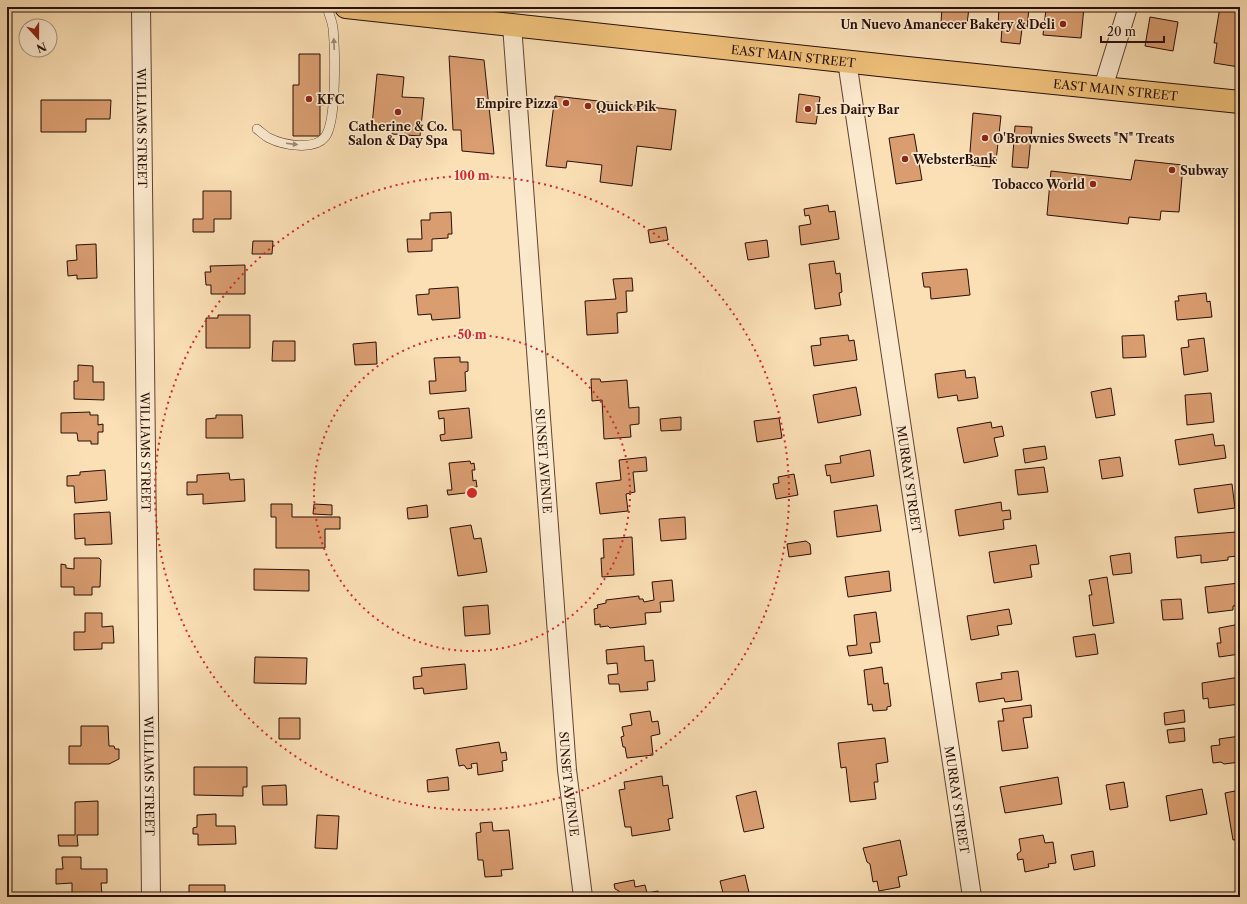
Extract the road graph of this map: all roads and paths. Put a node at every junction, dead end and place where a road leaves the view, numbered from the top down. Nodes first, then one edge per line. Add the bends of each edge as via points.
1 (141, 7) edge
2 (327, 7) edge
3 (346, 7) edge
4 (1128, 7) edge
5 (512, 25) junction
6 (847, 61) junction
7 (1103, 88) junction
8 (1240, 102) edge
9 (257, 129) dead end
10 (151, 897) edge
11 (583, 897) edge
12 (972, 897) edge

1 - 10 street, WILLIAMS STREET
9 -> 2 lane via 270,138 286,143 314,144 324,138 331,127 334,67 332,26
3 - 5 main road, EAST MAIN STREET
4 - 7 street
5 - 6 main road, EAST MAIN STREET
5 - 11 street, SUNSET AVENUE via 567,770
6 - 7 main road, EAST MAIN STREET
6 - 12 street, MURRAY STREET
7 - 8 main road, EAST MAIN STREET

